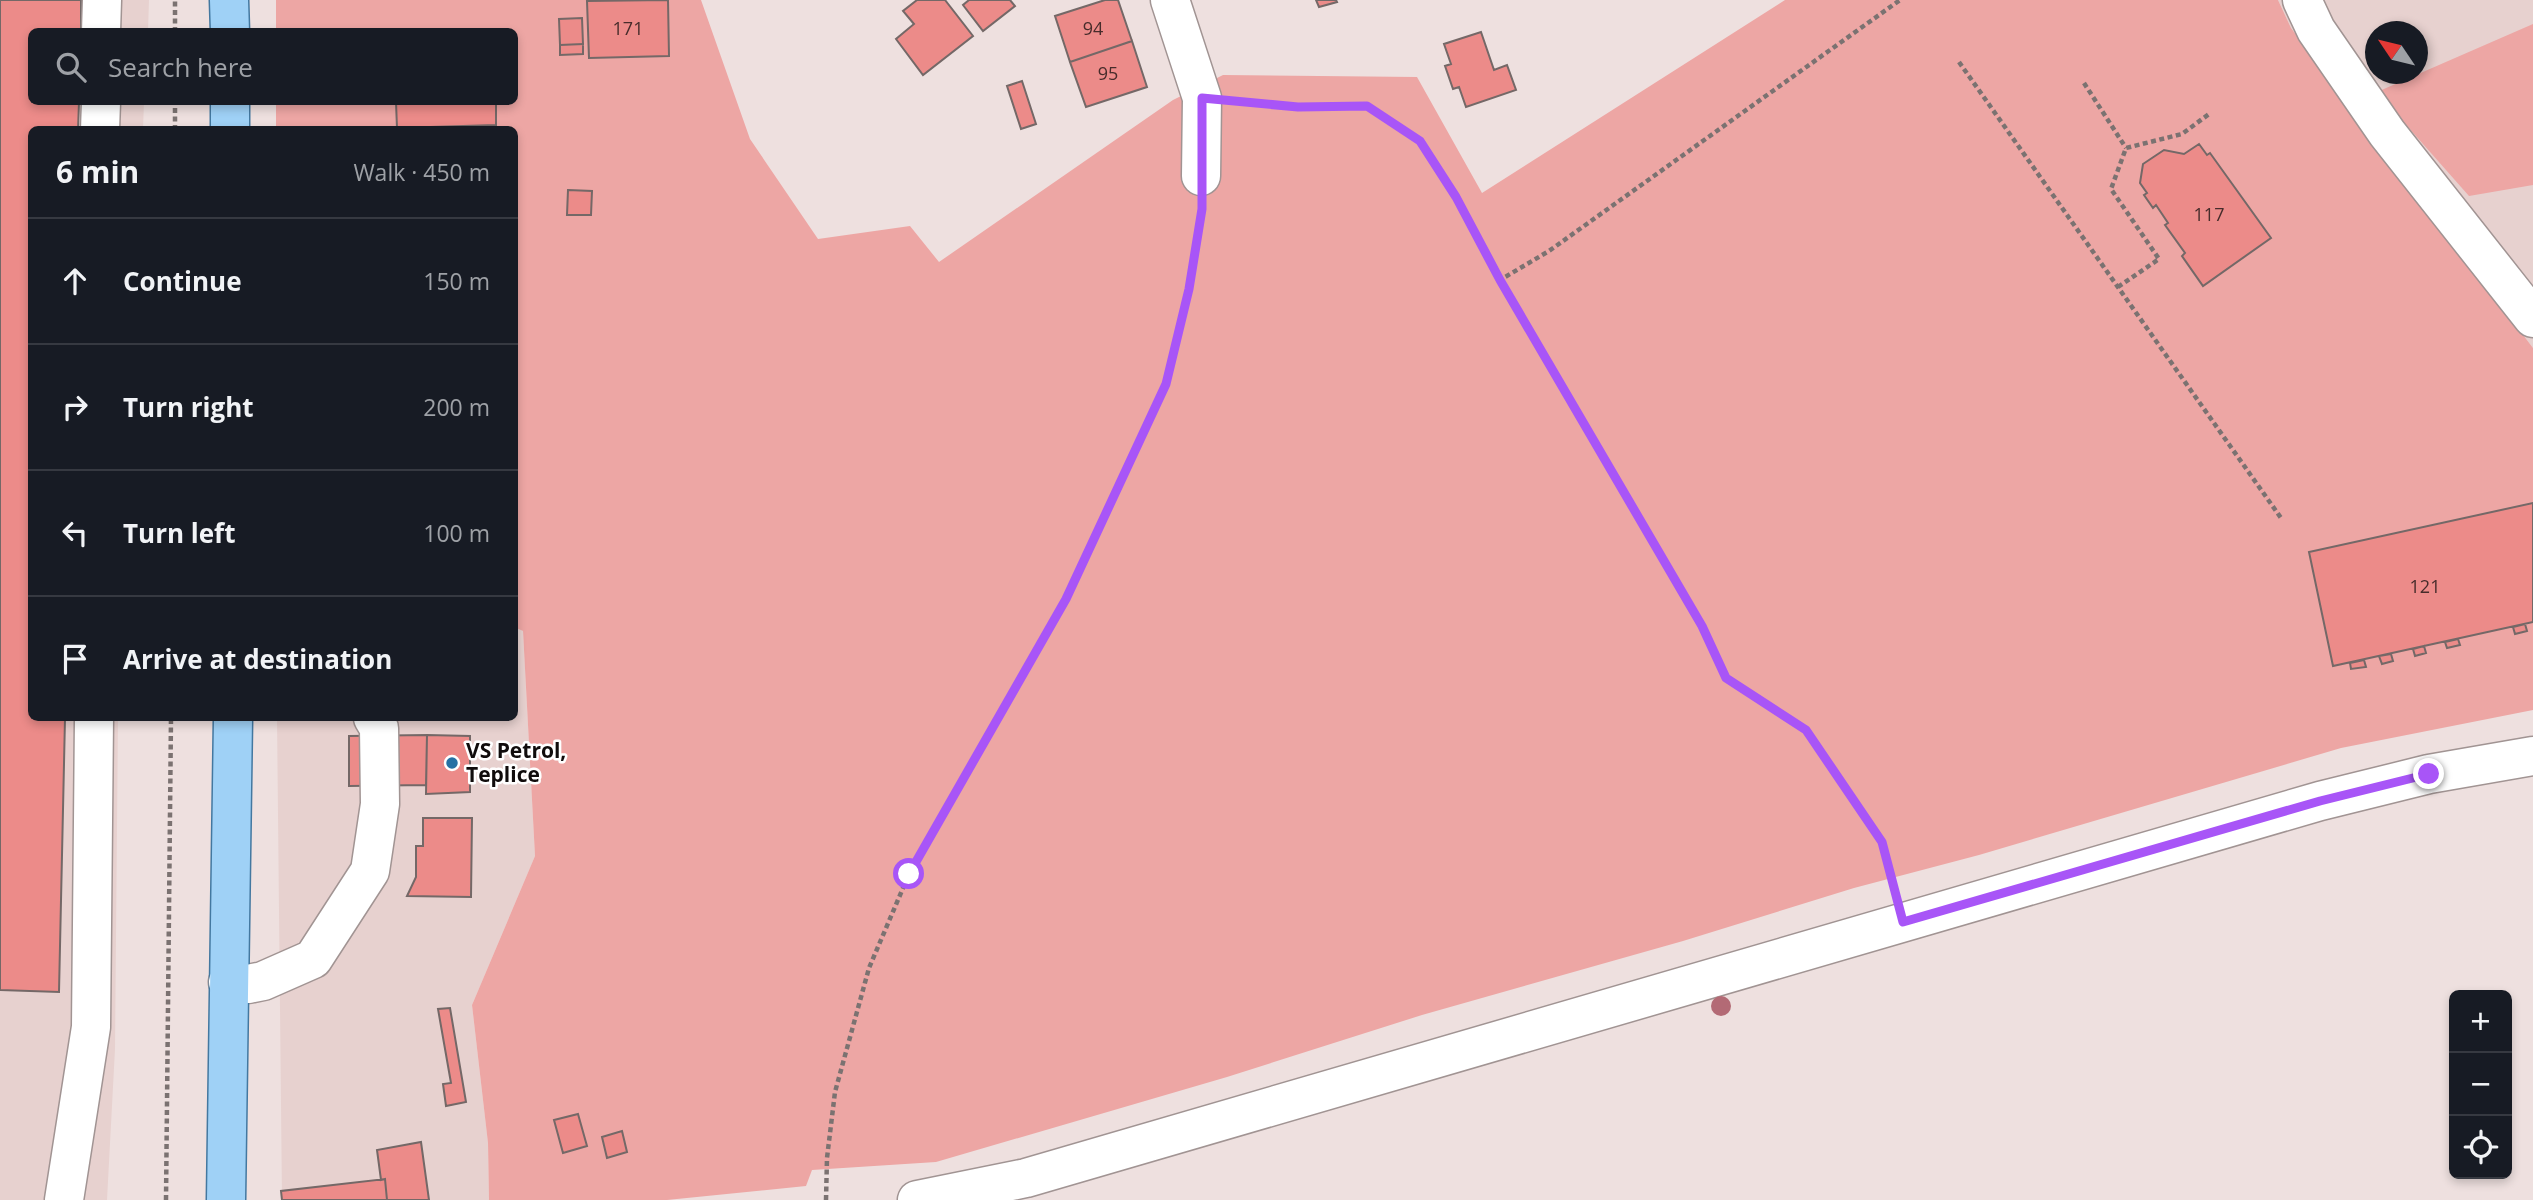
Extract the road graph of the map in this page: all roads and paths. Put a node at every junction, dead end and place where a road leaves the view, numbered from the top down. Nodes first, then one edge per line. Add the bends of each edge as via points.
1 (102, 0) edge
2 (175, 0) edge
3 (229, 0) edge
4 (1170, 0) edge
5 (1900, 0) edge
6 (2302, 0) edge
7 (102, 28) edge
8 (175, 28) edge
9 (230, 28) edge
10 (1959, 62) dead end
11 (2084, 83) dead end
12 (1202, 98) junction
13 (101, 105) edge
14 (175, 105) edge
15 (230, 105) edge
16 (2210, 114) dead end
17 (100, 126) edge
18 (175, 126) edge
19 (230, 126) edge
20 (2126, 148) junction
21 (1201, 176) joint
22 (1500, 280) junction
23 (2118, 287) junction
24 (2533, 318) edge
25 (2281, 518) dead end
26 (94, 721) edge
27 (172, 721) edge
28 (233, 721) edge
29 (375, 721) edge
30 (2533, 756) edge
31 (1903, 922) junction
32 (228, 982) junction
33 (64, 1200) edge
34 (166, 1200) edge
35 (226, 1200) edge
36 (826, 1200) edge
37 (917, 1200) edge

1 - 7 street
2 - 8 path
3 - 9 main road
4 - 12 street
5 - 22 path via 1549,251
6 - 24 street via 2316,30 2387,133
10 - 23 path
11 - 20 path
12 - 21 street
12 - 22 path via 1298,107 1367,106 1420,141
13 - 17 street
14 - 18 path
15 - 19 main road
16 - 20 path via 2182,134
20 - 23 path via 2111,189 2159,259
21 - 36 path via 1202,209 1189,289 1166,384 1066,599 909,874 869,968 835,1092
22 - 31 path via 1702,626 1726,678 1806,730 1882,842
23 - 25 path
26 - 33 street via 91,1027
27 - 34 path
28 - 32 main road
29 - 32 street via 379,728 380,804 370,871 313,960 263,982
30 - 31 street via 2429,774 2320,801
31 - 37 street via 1026,1178
32 - 35 main road

